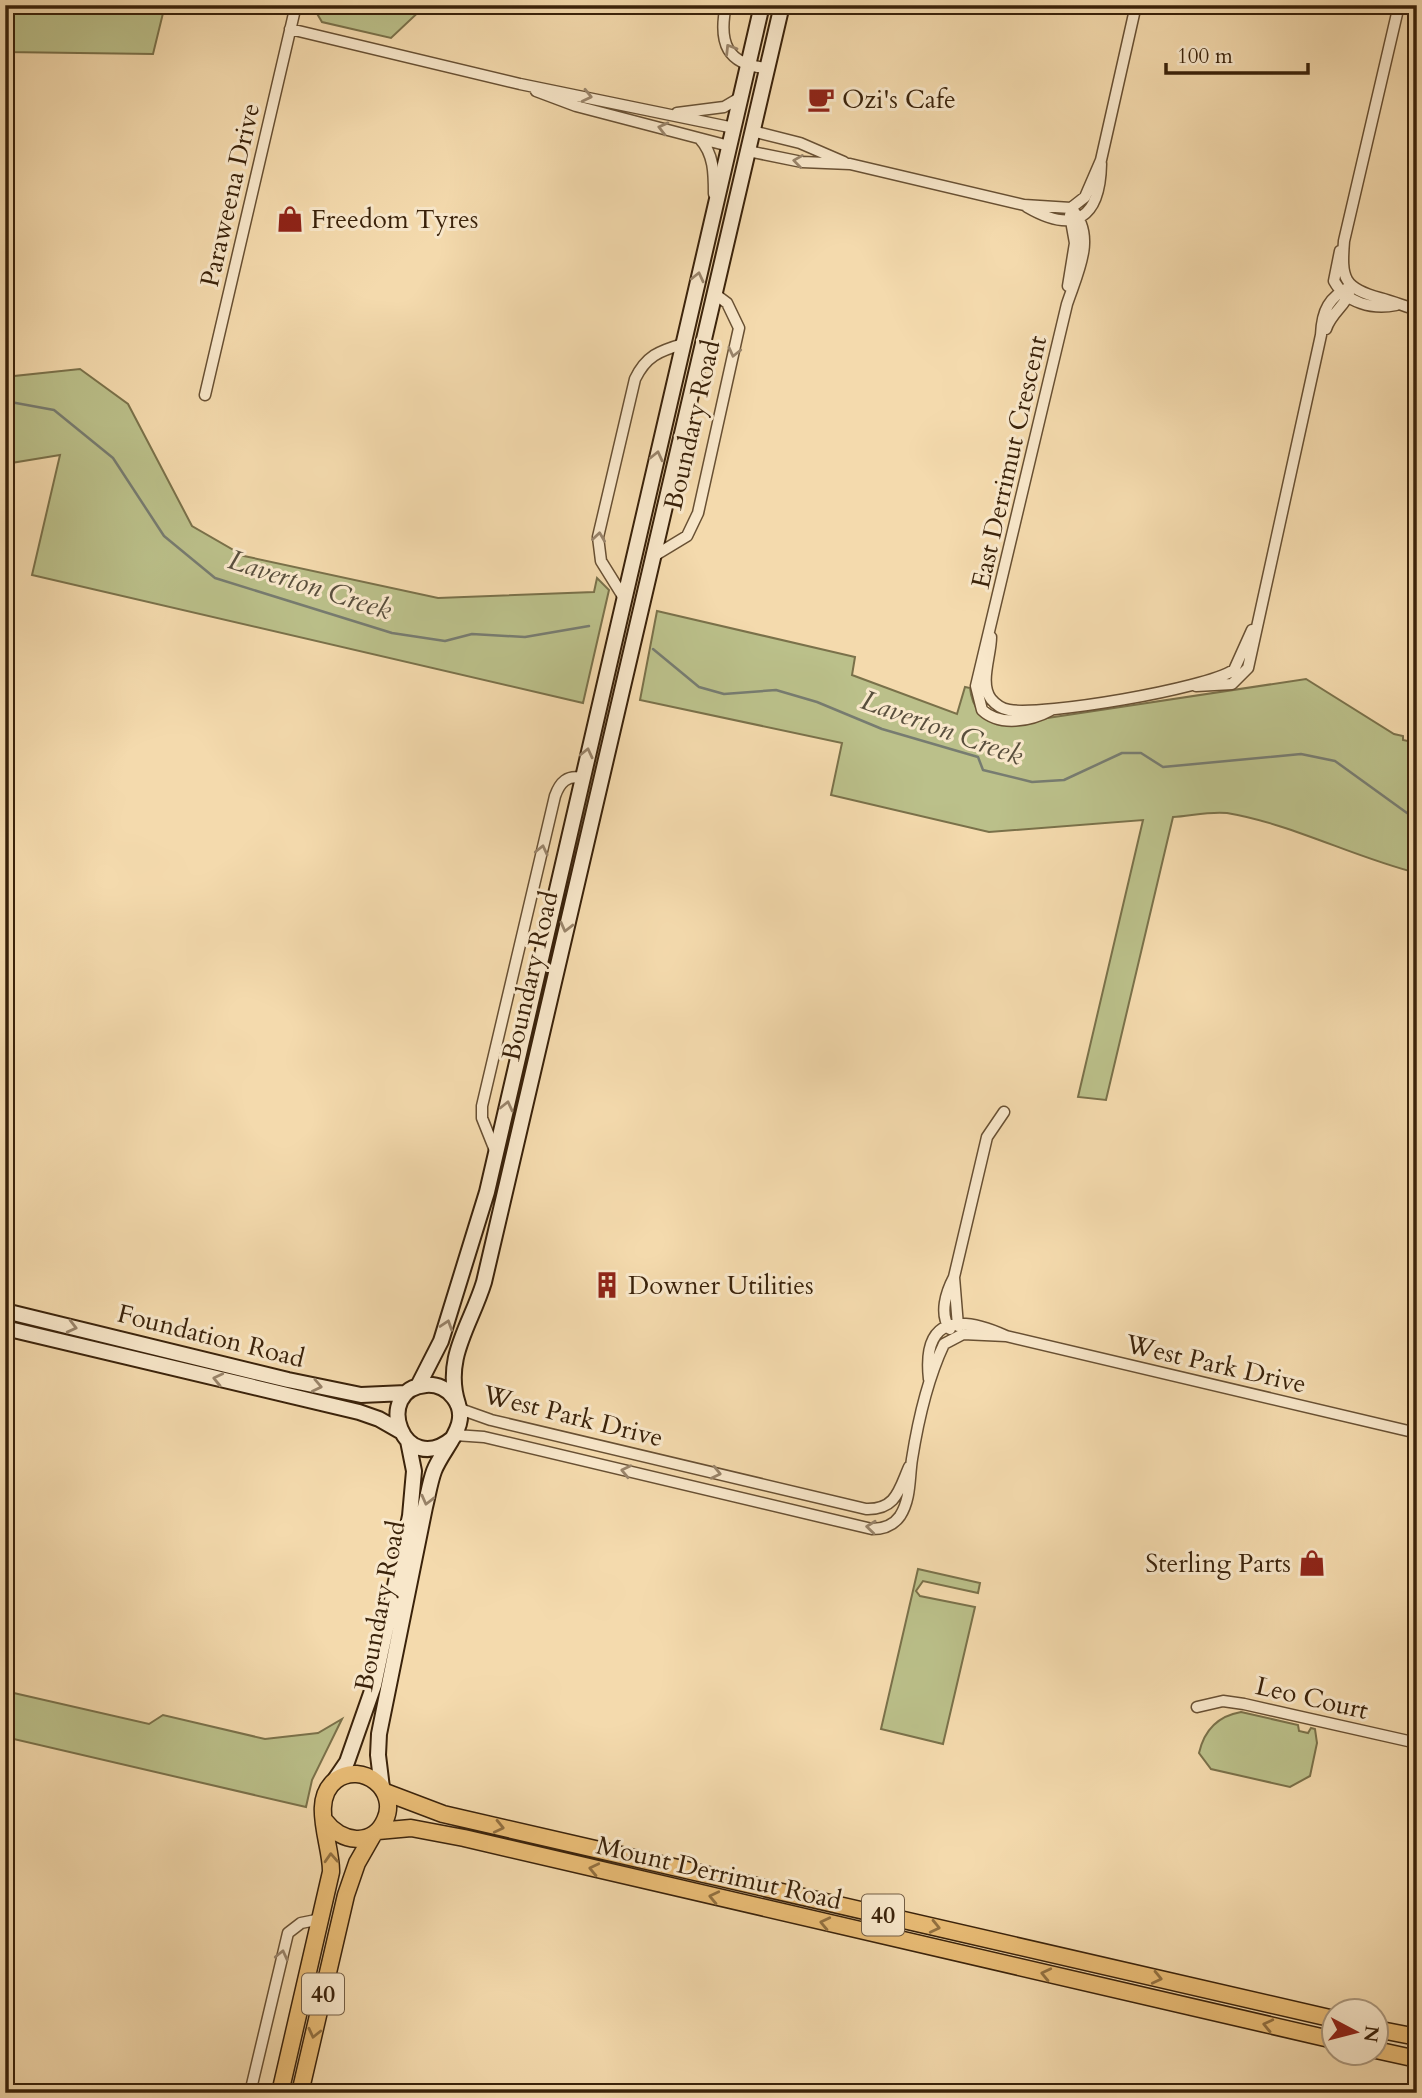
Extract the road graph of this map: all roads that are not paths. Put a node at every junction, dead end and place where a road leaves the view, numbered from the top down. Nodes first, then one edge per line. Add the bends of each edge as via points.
1 (296, 5) edge
2 (726, 5) edge
3 (762, 5) edge
4 (782, 5) edge
5 (1136, 5) edge
6 (1399, 5) edge
7 (290, 29) junction
8 (748, 67) junction
9 (767, 68) junction
10 (520, 84) junction
11 (741, 97) junction
12 (666, 114) junction
13 (734, 128) junction
14 (752, 131) junction
15 (698, 136) junction
16 (729, 146) junction
17 (748, 151) junction
18 (1101, 160) junction
19 (850, 164) junction
20 (1024, 205) junction
21 (1071, 208) junction
22 (713, 212) junction
23 (1081, 219) junction
24 (1069, 221) junction
25 (1344, 241) junction
26 (1351, 286) junction
27 (715, 294) junction
28 (1344, 295) junction
29 (1067, 304) junction
30 (1396, 305) junction
31 (1417, 310) edge
32 (691, 312) junction
33 (683, 344) junction
34 (205, 395) dead end
35 (654, 556) junction
36 (624, 598) junction
37 (582, 778) junction
38 (601, 782) junction
39 (1004, 1112) dead end
40 (496, 1153) junction
41 (954, 1277) junction
42 (5, 1311) edge
43 (958, 1322) junction
44 (947, 1324) junction
45 (5, 1328) edge
46 (956, 1336) junction
47 (1006, 1336) junction
48 (930, 1383) junction
49 (287, 1388) junction
50 (412, 1390) junction
51 (459, 1406) junction
52 (1417, 1433) edge
53 (404, 1436) junction
54 (454, 1437) junction
55 (912, 1459) junction
56 (676, 1464) junction
57 (665, 1480) junction
58 (679, 1483) junction
59 (889, 1506) junction
60 (895, 1522) junction
61 (1197, 1707) dead end
62 (1417, 1744) edge
63 (334, 1781) junction
64 (384, 1790) junction
65 (325, 1821) junction
66 (376, 1833) junction
67 (321, 1919) junction
68 (1320, 2016) edge
69 (1390, 2032) edge
70 (1320, 2037) edge
71 (1417, 2037) edge
72 (1390, 2053) edge
73 (1417, 2059) edge
74 (250, 2093) edge
75 (280, 2093) edge
76 (299, 2093) edge

1 - 7 street, Paraweena Drive
8 -> 2 street via 738,61 723,38
3 - 8 main road, Boundary Road
4 - 9 main road, Boundary Road
5 - 18 street
6 - 25 street
7 - 10 street
7 - 34 street, Paraweena Drive
8 - 9 street
8 - 11 main road, Boundary Road
9 - 14 main road, Boundary Road
10 -> 12 street
15 -> 10 street via 576,106
11 - 12 street via 724,107
11 - 13 main road, Boundary Road
12 - 13 street
13 - 14 main road
13 - 16 main road, Boundary Road
14 - 17 main road, Boundary Road
14 - 19 street via 800,142
15 - 16 street
15 - 22 street via 712,160
16 - 17 main road
16 - 22 main road, Boundary Road
19 -> 17 street via 792,161
17 - 27 main road, Boundary Road
18 - 21 street via 1086,197
18 - 23 street via 1097,199
19 - 20 street
20 - 21 street
20 - 24 street
21 - 23 street
21 - 24 street, East Derrimut Crescent
32 -> 22 main road, Boundary Road
23 - 24 street
23 - 29 street, East Derrimut Crescent via 1085,246
24 - 29 street, East Derrimut Crescent via 1075,243
25 - 26 street via 1343,270
25 - 28 street via 1334,273
26 - 28 street
26 - 30 street
27 - 32 main road
27 - 35 main road, Boundary Road
27 -> 35 street, Boundary Road via 727,303 739,328 701,500 687,536
28 - 29 street, East Derrimut Crescent via 1321,335 1244,674 1232,684 1051,710 1027,719 996,718 982,710 976,695 977,676 992,629
28 - 30 street via 1384,307
30 - 31 street
32 - 33 main road, Boundary Road
36 -> 33 main road, Boundary Road
36 -> 33 street, Boundary Road via 601,561 598,537 635,379 657,351
35 - 38 main road, Boundary Road
37 -> 36 main road, Boundary Road
37 - 38 main road
40 -> 37 main road, Boundary Road
40 -> 37 street via 482,1106 555,796 563,781
38 -> 51 main road, Boundary Road via 484,1282 455,1358 452,1384
39 - 41 street via 987,1137
50 -> 40 main road, Boundary Road via 441,1341
41 - 43 street
41 - 44 street via 945,1303
42 -> 49 main road, Foundation Road
43 - 44 street, West Park Drive
43 - 46 street
43 - 47 street, West Park Drive
44 - 46 street
44 - 48 street via 932,1348
49 -> 45 main road, Foundation Road
46 - 47 street, West Park Drive
46 - 48 street via 944,1344
47 - 52 street, West Park Drive
48 - 55 street
49 -> 50 main road, Foundation Road via 361,1395
49 - 53 main road, Foundation Road via 379,1419
50 - 51 main road via 427,1384 446,1389
50 - 53 main road via 397,1411
51 - 54 main road via 460,1423
51 - 56 street, West Park Drive via 491,1420
53 - 54 main road via 426,1448 436,1448
53 - 63 main road, Boundary Road via 414,1471 414,1496 377,1672 347,1762
57 -> 54 street, West Park Drive via 484,1437
54 -> 64 main road, Boundary Road via 434,1472 425,1507 379,1734
55 - 59 street
55 - 60 street via 906,1501
56 - 57 street, West Park Drive
56 - 58 street, West Park Drive
56 -> 59 street, West Park Drive via 866,1509
57 - 58 street, West Park Drive
60 -> 58 street, West Park Drive via 872,1529
59 - 60 street
61 - 62 street, Leo Court via 1223,1701 1244,1704
63 - 64 main road, 40 via 365,1775
63 - 65 main road, 40 via 323,1799
64 - 66 main road, 40 via 388,1812
64 -> 68 main road, Mount Derrimut Road / 40 via 443,1814
65 - 66 main road, 40 via 341,1837 363,1839
67 -> 65 main road, 40 via 331,1872
70 -> 66 main road, Mount Derrimut Road / 40 via 464,1838 411,1828
66 -> 76 main road, 40 via 357,1863 346,1895
74 -> 67 street via 288,1933 301,1923
67 - 75 main road, 40
69 - 71 main road
72 - 73 main road

